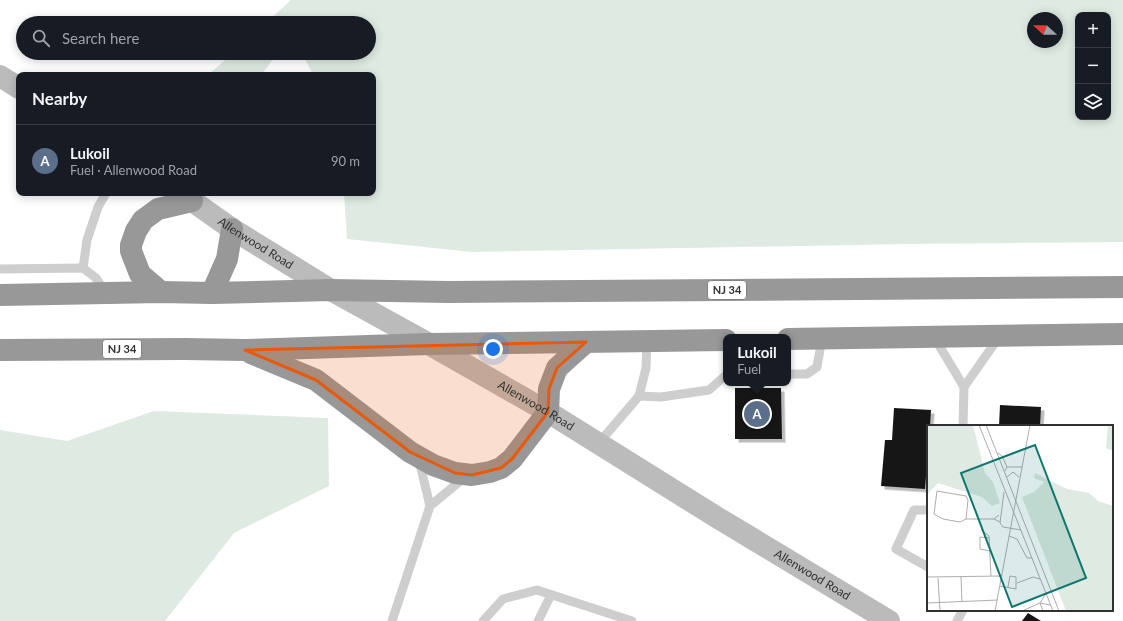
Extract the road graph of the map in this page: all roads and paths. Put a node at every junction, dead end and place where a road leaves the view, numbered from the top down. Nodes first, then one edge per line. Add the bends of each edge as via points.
1 (0, 76) edge
2 (16, 86) edge
3 (104, 196) edge
4 (187, 197) edge
5 (232, 229) junction
6 (83, 268) junction
7 (0, 269) edge
8 (1123, 287) edge
9 (331, 290) junction
10 (161, 292) junction
11 (106, 293) junction
12 (212, 293) junction
13 (0, 295) edge
14 (933, 336) junction
15 (1000, 336) junction
16 (1119, 337) edge
17 (822, 338) junction
18 (791, 339) edge
19 (723, 340) edge
20 (647, 341) junction
21 (586, 342) junction
22 (429, 344) junction
23 (0, 350) edge
24 (245, 350) junction
25 (791, 374) edge
26 (723, 378) edge
27 (964, 387) junction
28 (639, 396) junction
29 (548, 412) junction
30 (963, 425) edge
31 (598, 444) junction
32 (418, 457) junction
33 (468, 475) junction
34 (430, 506) junction
35 (927, 510) edge
36 (927, 566) edge
37 (551, 595) junction
38 (962, 611) edge
39 (392, 621) edge
40 (483, 621) edge
41 (538, 621) edge
42 (632, 621) edge
43 (889, 621) edge
44 (957, 621) edge

1 - 2 street
3 - 6 lane via 87,240
4 - 5 street, Allenwood Road
4 - 10 highway via 158,209 143,220 132,245 131,251 140,274
5 - 9 street, Allenwood Road
5 - 12 highway via 227,258
6 - 7 lane
6 - 11 lane via 96,278
8 - 9 highway, NJ 34 via 449,292
9 - 12 highway
9 - 22 street, Allenwood Road
10 - 11 highway
10 - 12 highway
11 - 13 highway
14 - 15 highway
14 - 17 highway
14 - 27 lane
15 - 16 highway
15 - 27 lane
17 - 18 highway
17 - 25 lane via 817,367 806,374
19 - 20 highway, NJ 34
20 - 21 highway, NJ 34
20 - 28 lane via 646,368
21 - 22 highway, NJ 34
21 - 29 highway via 557,368 549,389
22 - 24 highway, NJ 34
22 - 29 street, Allenwood Road
23 - 24 highway, NJ 34
24 - 32 highway via 316,380
26 - 28 lane via 709,390 661,397
27 - 30 lane
28 - 31 lane
29 - 31 street, Allenwood Road
29 - 33 highway via 512,459 501,468
31 - 43 street, Allenwood Road via 868,612
32 - 33 highway via 455,473
32 - 34 lane
33 - 34 lane
34 - 39 lane
35 - 36 lane via 914,510 896,549
37 - 40 lane via 537,590 504,599
37 - 41 lane
37 - 42 lane
38 - 44 lane

